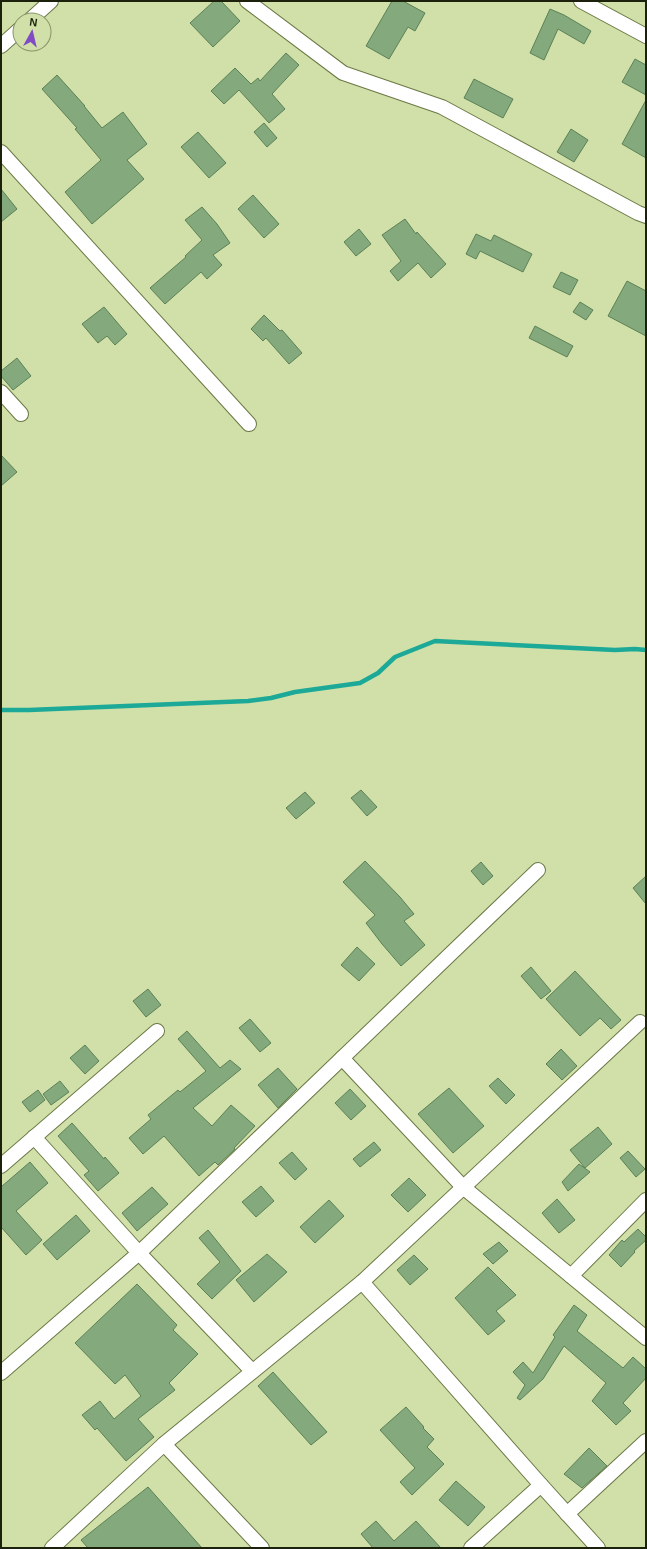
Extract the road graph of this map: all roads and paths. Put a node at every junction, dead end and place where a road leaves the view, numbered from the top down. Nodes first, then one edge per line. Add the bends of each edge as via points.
1 (51, 1) edge
2 (246, 1) edge
3 (581, 1) edge
4 (39, 12) edge
5 (12, 36) edge
6 (646, 36) edge
7 (1, 46) edge
8 (1, 152) edge
9 (646, 216) edge
10 (1, 392) edge
11 (21, 414) dead end
12 (249, 424) dead end
13 (538, 870) dead end
14 (640, 1022) dead end
15 (157, 1031) dead end
16 (342, 1058) junction
17 (34, 1137) junction
18 (1, 1166) edge
19 (463, 1187) junction
20 (646, 1200) edge
21 (139, 1252) junction
22 (571, 1276) junction
23 (362, 1282) junction
24 (646, 1338) edge
25 (252, 1371) junction
26 (1, 1373) edge
27 (646, 1442) edge
28 (164, 1444) junction
29 (541, 1485) junction
30 (567, 1514) junction
31 (52, 1548) edge
32 (262, 1548) edge
33 (471, 1548) edge
34 (598, 1548) edge

1 - 4 street
2 - 9 street via 343,73 442,107
3 - 6 street
5 - 7 street
8 - 12 street
10 - 11 street
13 - 16 street
14 - 19 street
15 - 17 street
16 - 19 street
16 - 21 street
17 - 18 street
17 - 21 street
19 - 22 street
19 - 23 street
20 - 22 street
21 - 25 street
21 - 26 street
22 - 24 street
23 - 25 street
23 - 29 street
25 - 28 street
27 - 30 street
28 - 31 street
28 - 32 street
29 - 30 street
29 - 33 street
30 - 34 street

